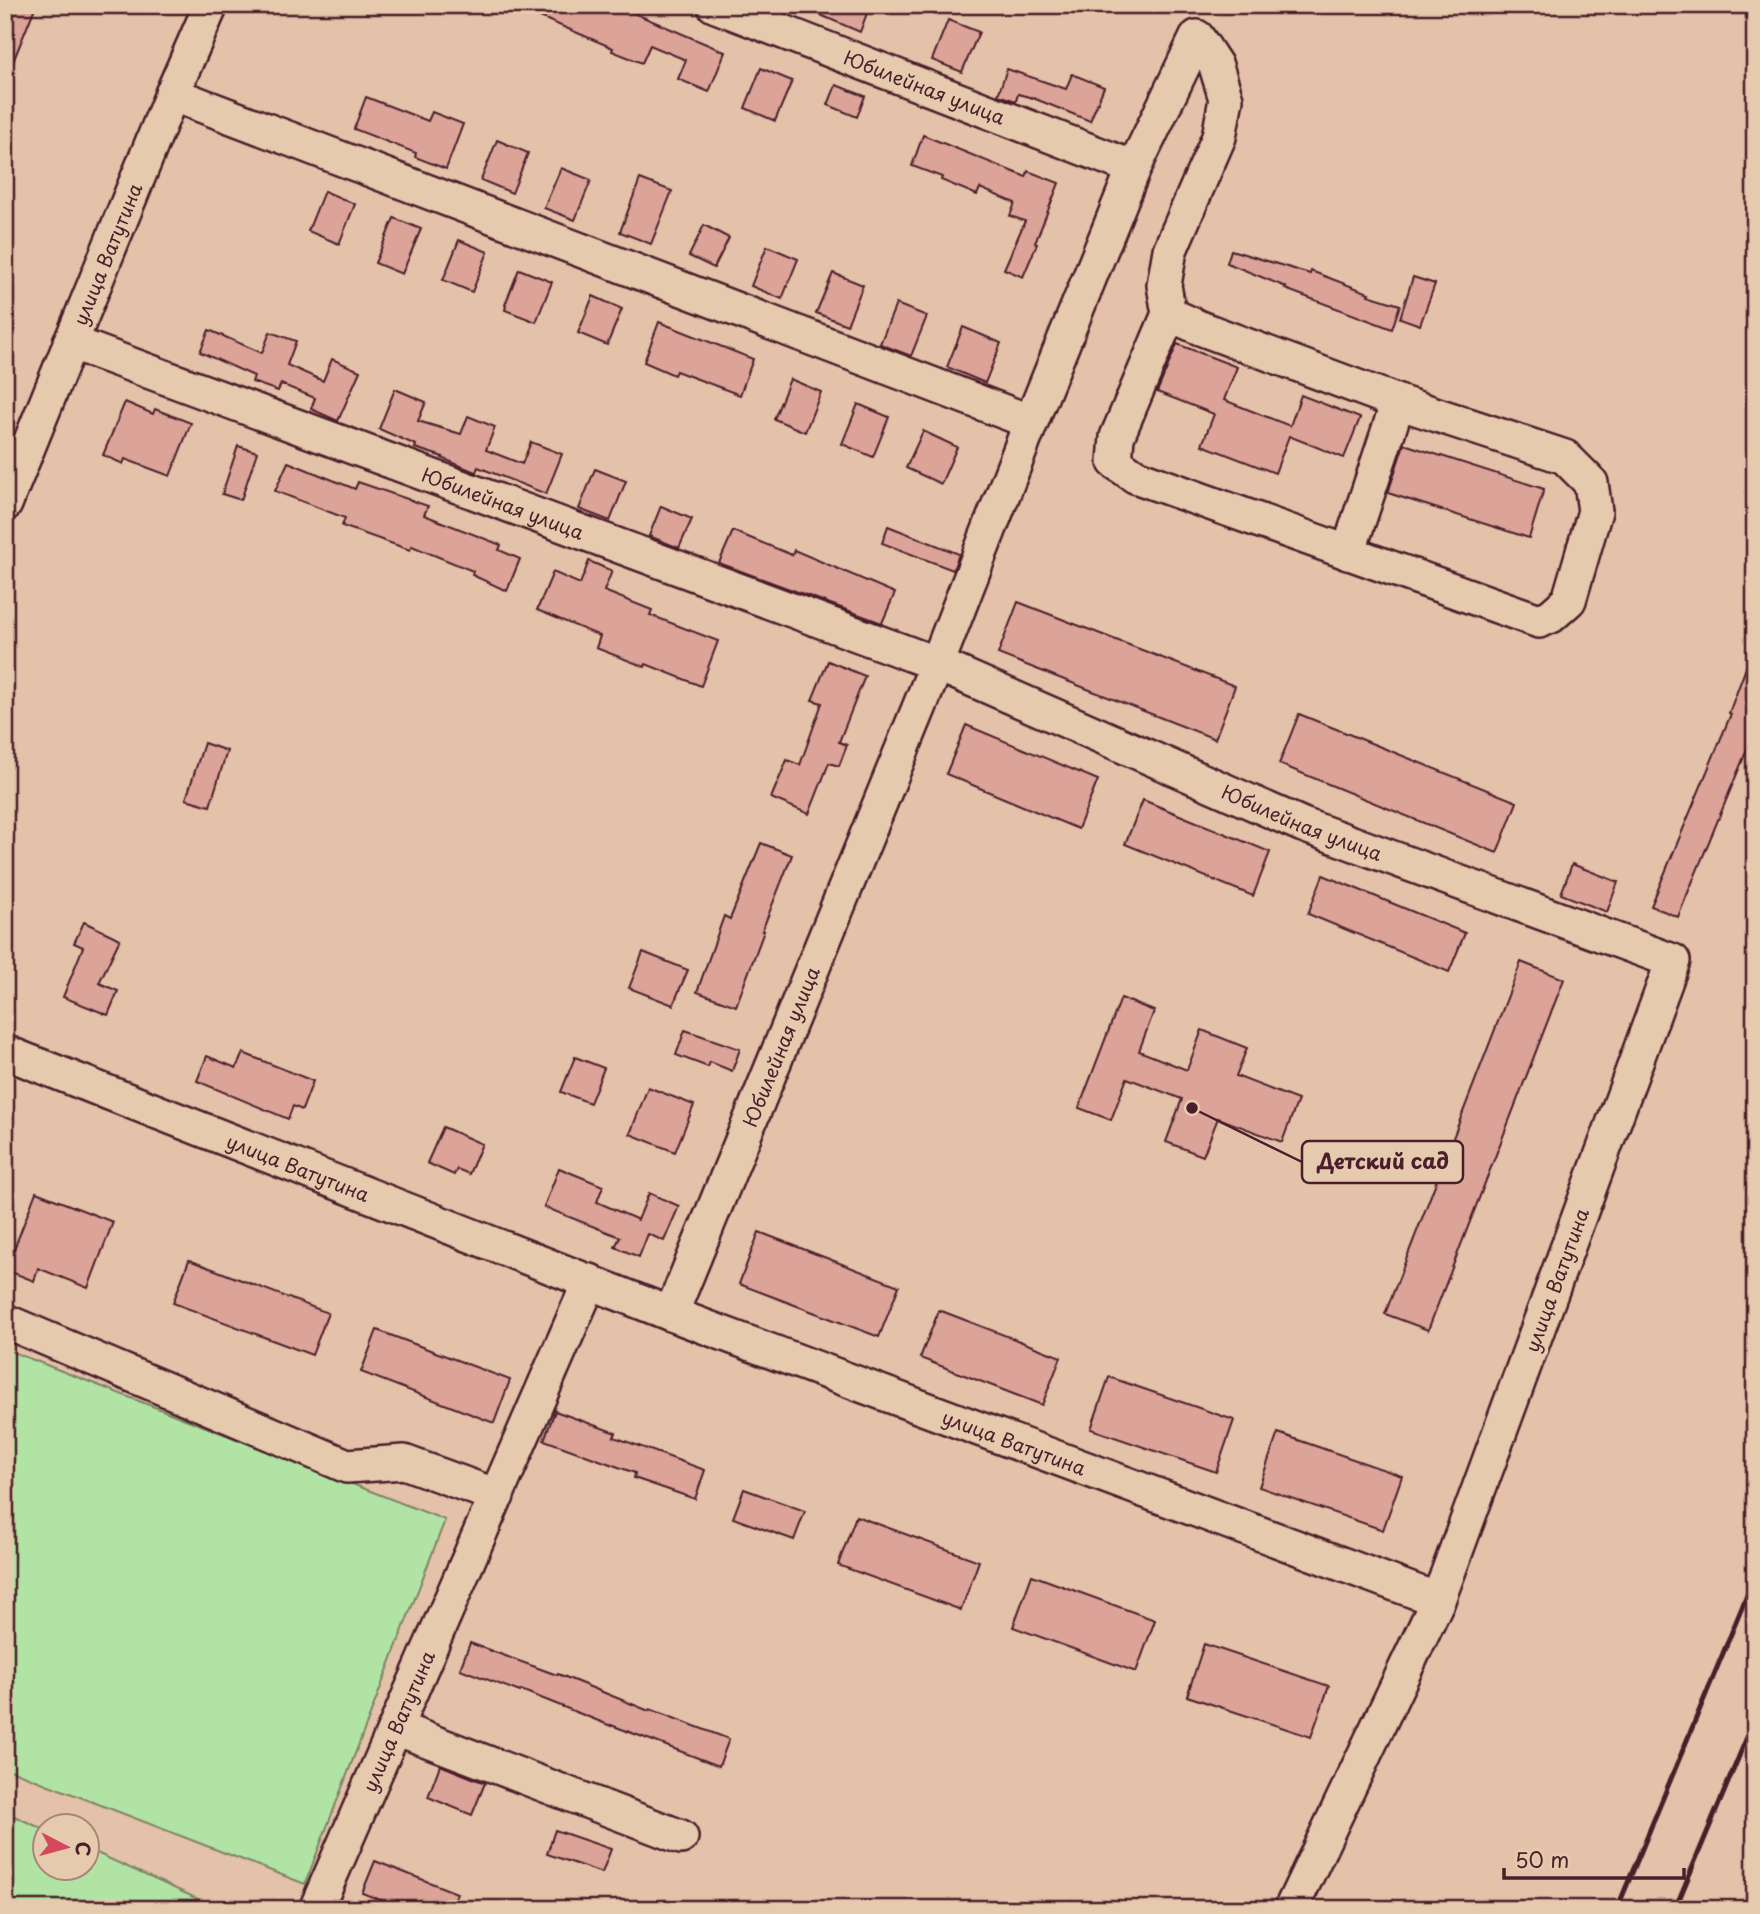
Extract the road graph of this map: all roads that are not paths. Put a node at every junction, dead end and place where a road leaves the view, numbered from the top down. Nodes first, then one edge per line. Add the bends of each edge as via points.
1 (211, 5) edge
2 (714, 5) edge
3 (172, 94) junction
4 (1134, 168) junction
5 (1169, 314) junction
6 (70, 342) junction
7 (1398, 402) junction
8 (1031, 422) junction
9 (5, 504) edge
10 (1348, 552) junction
11 (937, 664) junction
12 (1673, 961) joint
13 (5, 1052) edge
14 (590, 1281) junction
15 (671, 1314) junction
16 (5, 1321) edge
17 (497, 1496) junction
18 (1438, 1600) junction
19 (396, 1728) junction
20 (681, 1837) dead end
21 (316, 1909) edge
22 (1291, 1909) edge

1 - 3 street, улица Ватутина
2 - 4 street, Юбилейная улица
3 - 6 street, улица Ватутина
3 - 8 street
4 - 5 street, Юбилейная улица via 1196,37 1216,66 1226,99 1219,137 1170,250 1164,285
4 - 8 street, Юбилейная улица
5 - 7 street
5 - 10 street via 1117,437 1115,462 1135,476
6 - 9 street, улица Ватутина
6 - 11 street, Юбилейная улица
7 - 10 street
7 - 10 street via 1565,457 1591,483 1595,511 1569,600 1539,621
8 - 11 street, Юбилейная улица
11 - 12 street, Юбилейная улица via 1303,825
11 - 15 street, Юбилейная улица
12 - 18 street, улица Ватутина
13 - 14 street, улица Ватутина
14 - 15 street, улица Ватутина
14 - 17 street, улица Ватутина
15 - 18 street, улица Ватутина
16 - 17 street via 347,1466 404,1462
17 - 19 street, улица Ватутина
18 - 22 street, улица Ватутина
19 - 20 street
19 - 21 street, улица Ватутина

